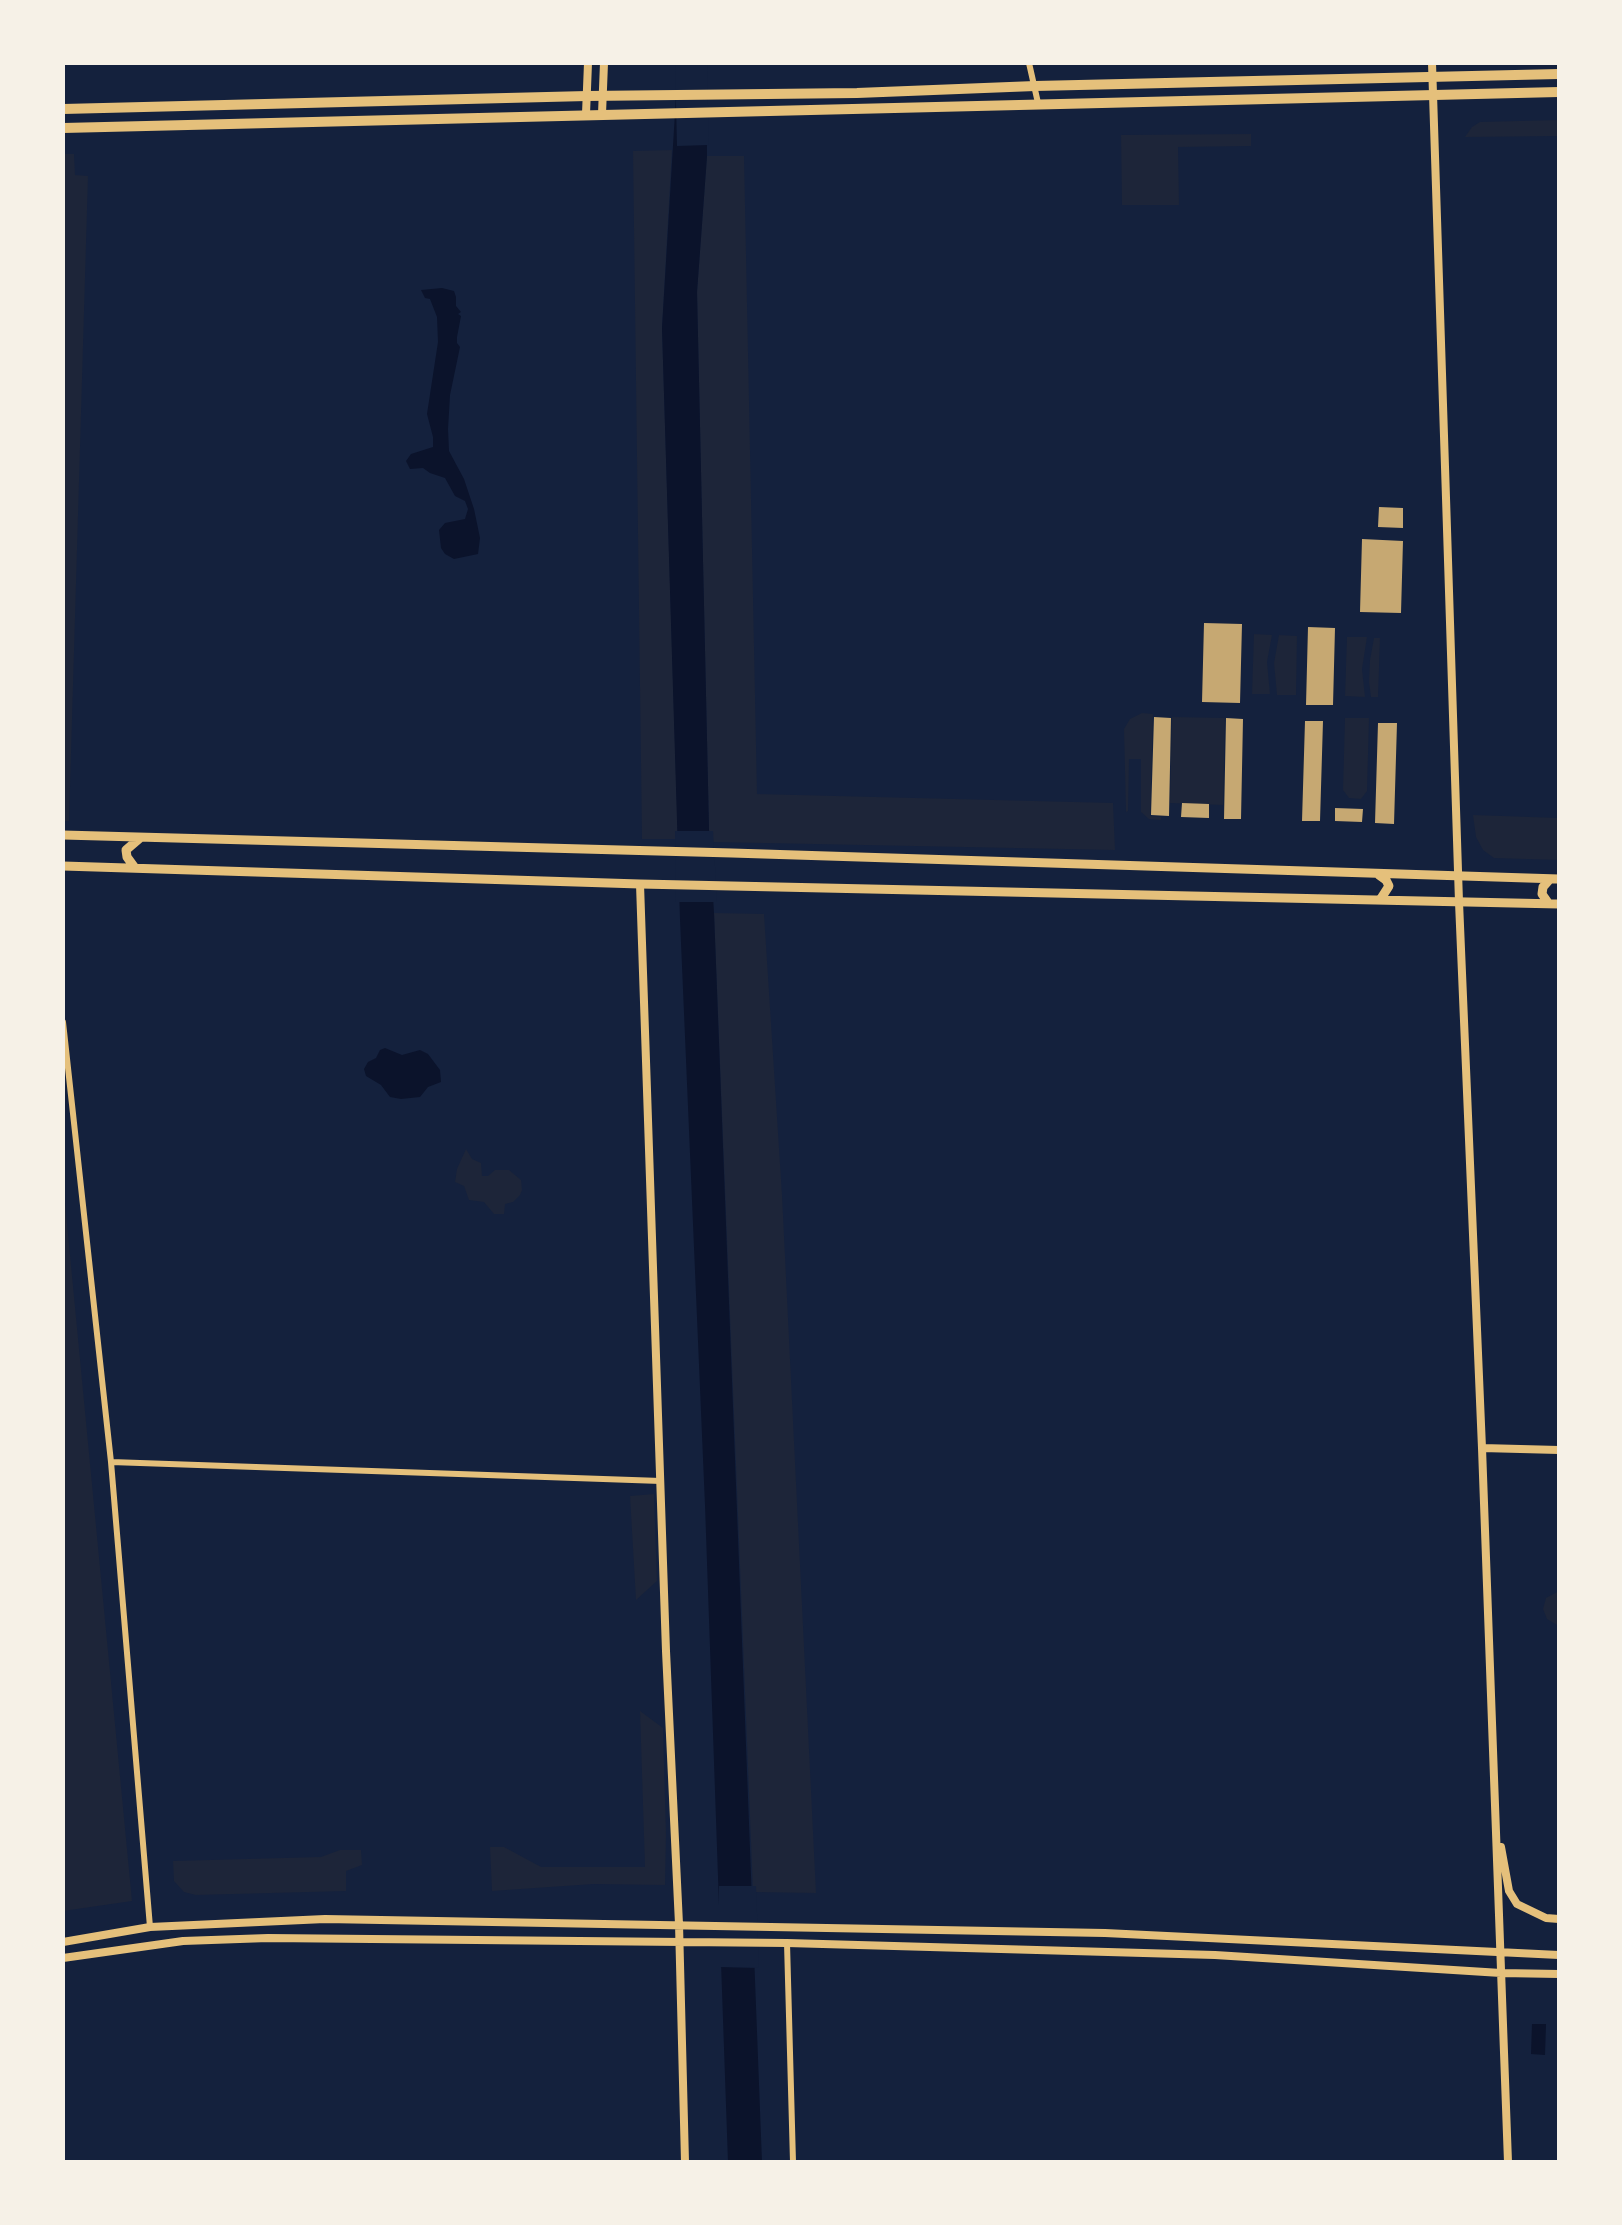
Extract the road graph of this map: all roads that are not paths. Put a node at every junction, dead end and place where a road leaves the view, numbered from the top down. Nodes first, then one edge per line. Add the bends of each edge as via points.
1 (588, 63) edge
2 (604, 63) edge
3 (1029, 63) edge
4 (1432, 63) edge
5 (1559, 74) edge
6 (1432, 76) junction
7 (1035, 86) junction
8 (1559, 92) edge
9 (1433, 93) junction
10 (587, 96) junction
11 (603, 96) junction
12 (1038, 103) junction
13 (63, 109) edge
14 (586, 114) junction
15 (602, 114) junction
16 (63, 128) edge
17 (63, 835) edge
18 (140, 838) junction
19 (63, 866) edge
20 (135, 868) junction
21 (1378, 874) junction
22 (1458, 877) junction
23 (1554, 879) edge
24 (640, 884) junction
25 (1380, 900) junction
26 (1459, 902) junction
27 (1554, 904) edge
28 (63, 1022) edge
29 (1482, 1448) junction
30 (1559, 1450) edge
31 (111, 1462) junction
32 (661, 1481) junction
33 (1496, 1821) junction
34 (1559, 1919) edge
35 (679, 1924) junction
36 (150, 1927) junction
37 (63, 1942) edge
38 (679, 1943) junction
39 (787, 1943) junction
40 (1500, 1954) junction
41 (1559, 1955) edge
42 (63, 1958) edge
43 (1501, 1973) junction
44 (1559, 1973) edge
45 (685, 2162) edge
46 (793, 2162) edge
47 (1508, 2162) edge

1 - 10 street
2 - 11 street
3 - 7 street
4 - 6 street
5 - 6 highway
6 - 7 highway
6 - 9 street
7 - 11 highway
7 - 12 street
8 - 9 highway
9 - 12 highway
9 - 22 street
10 - 11 highway
10 - 13 highway
10 - 14 street
11 - 15 street
12 - 15 highway
14 - 15 highway
14 - 16 highway
17 - 18 main road
18 - 20 main road via 126,850
18 - 21 main road
19 - 20 main road
20 - 24 main road
21 - 22 main road
21 - 25 main road via 1389,887
22 - 23 main road
22 - 26 street
23 - 27 main road via 1543,887 1542,894
24 - 25 main road
24 - 32 street
25 - 26 main road
26 - 27 main road
26 - 29 street
28 - 31 street
29 - 30 street
29 - 33 street
31 - 32 street
31 - 36 street
32 - 35 street
33 - 34 street via 1509,1892 1517,1903 1546,1918
33 - 40 street
35 - 36 street via 326,1919
35 - 38 street
35 - 40 street via 1105,1933
36 - 37 street
38 - 39 street
38 - 42 street via 268,1938 183,1941
38 - 45 street
39 - 43 street via 1215,1955
39 - 46 street
40 - 41 street
40 - 43 street
43 - 44 street
43 - 47 street

